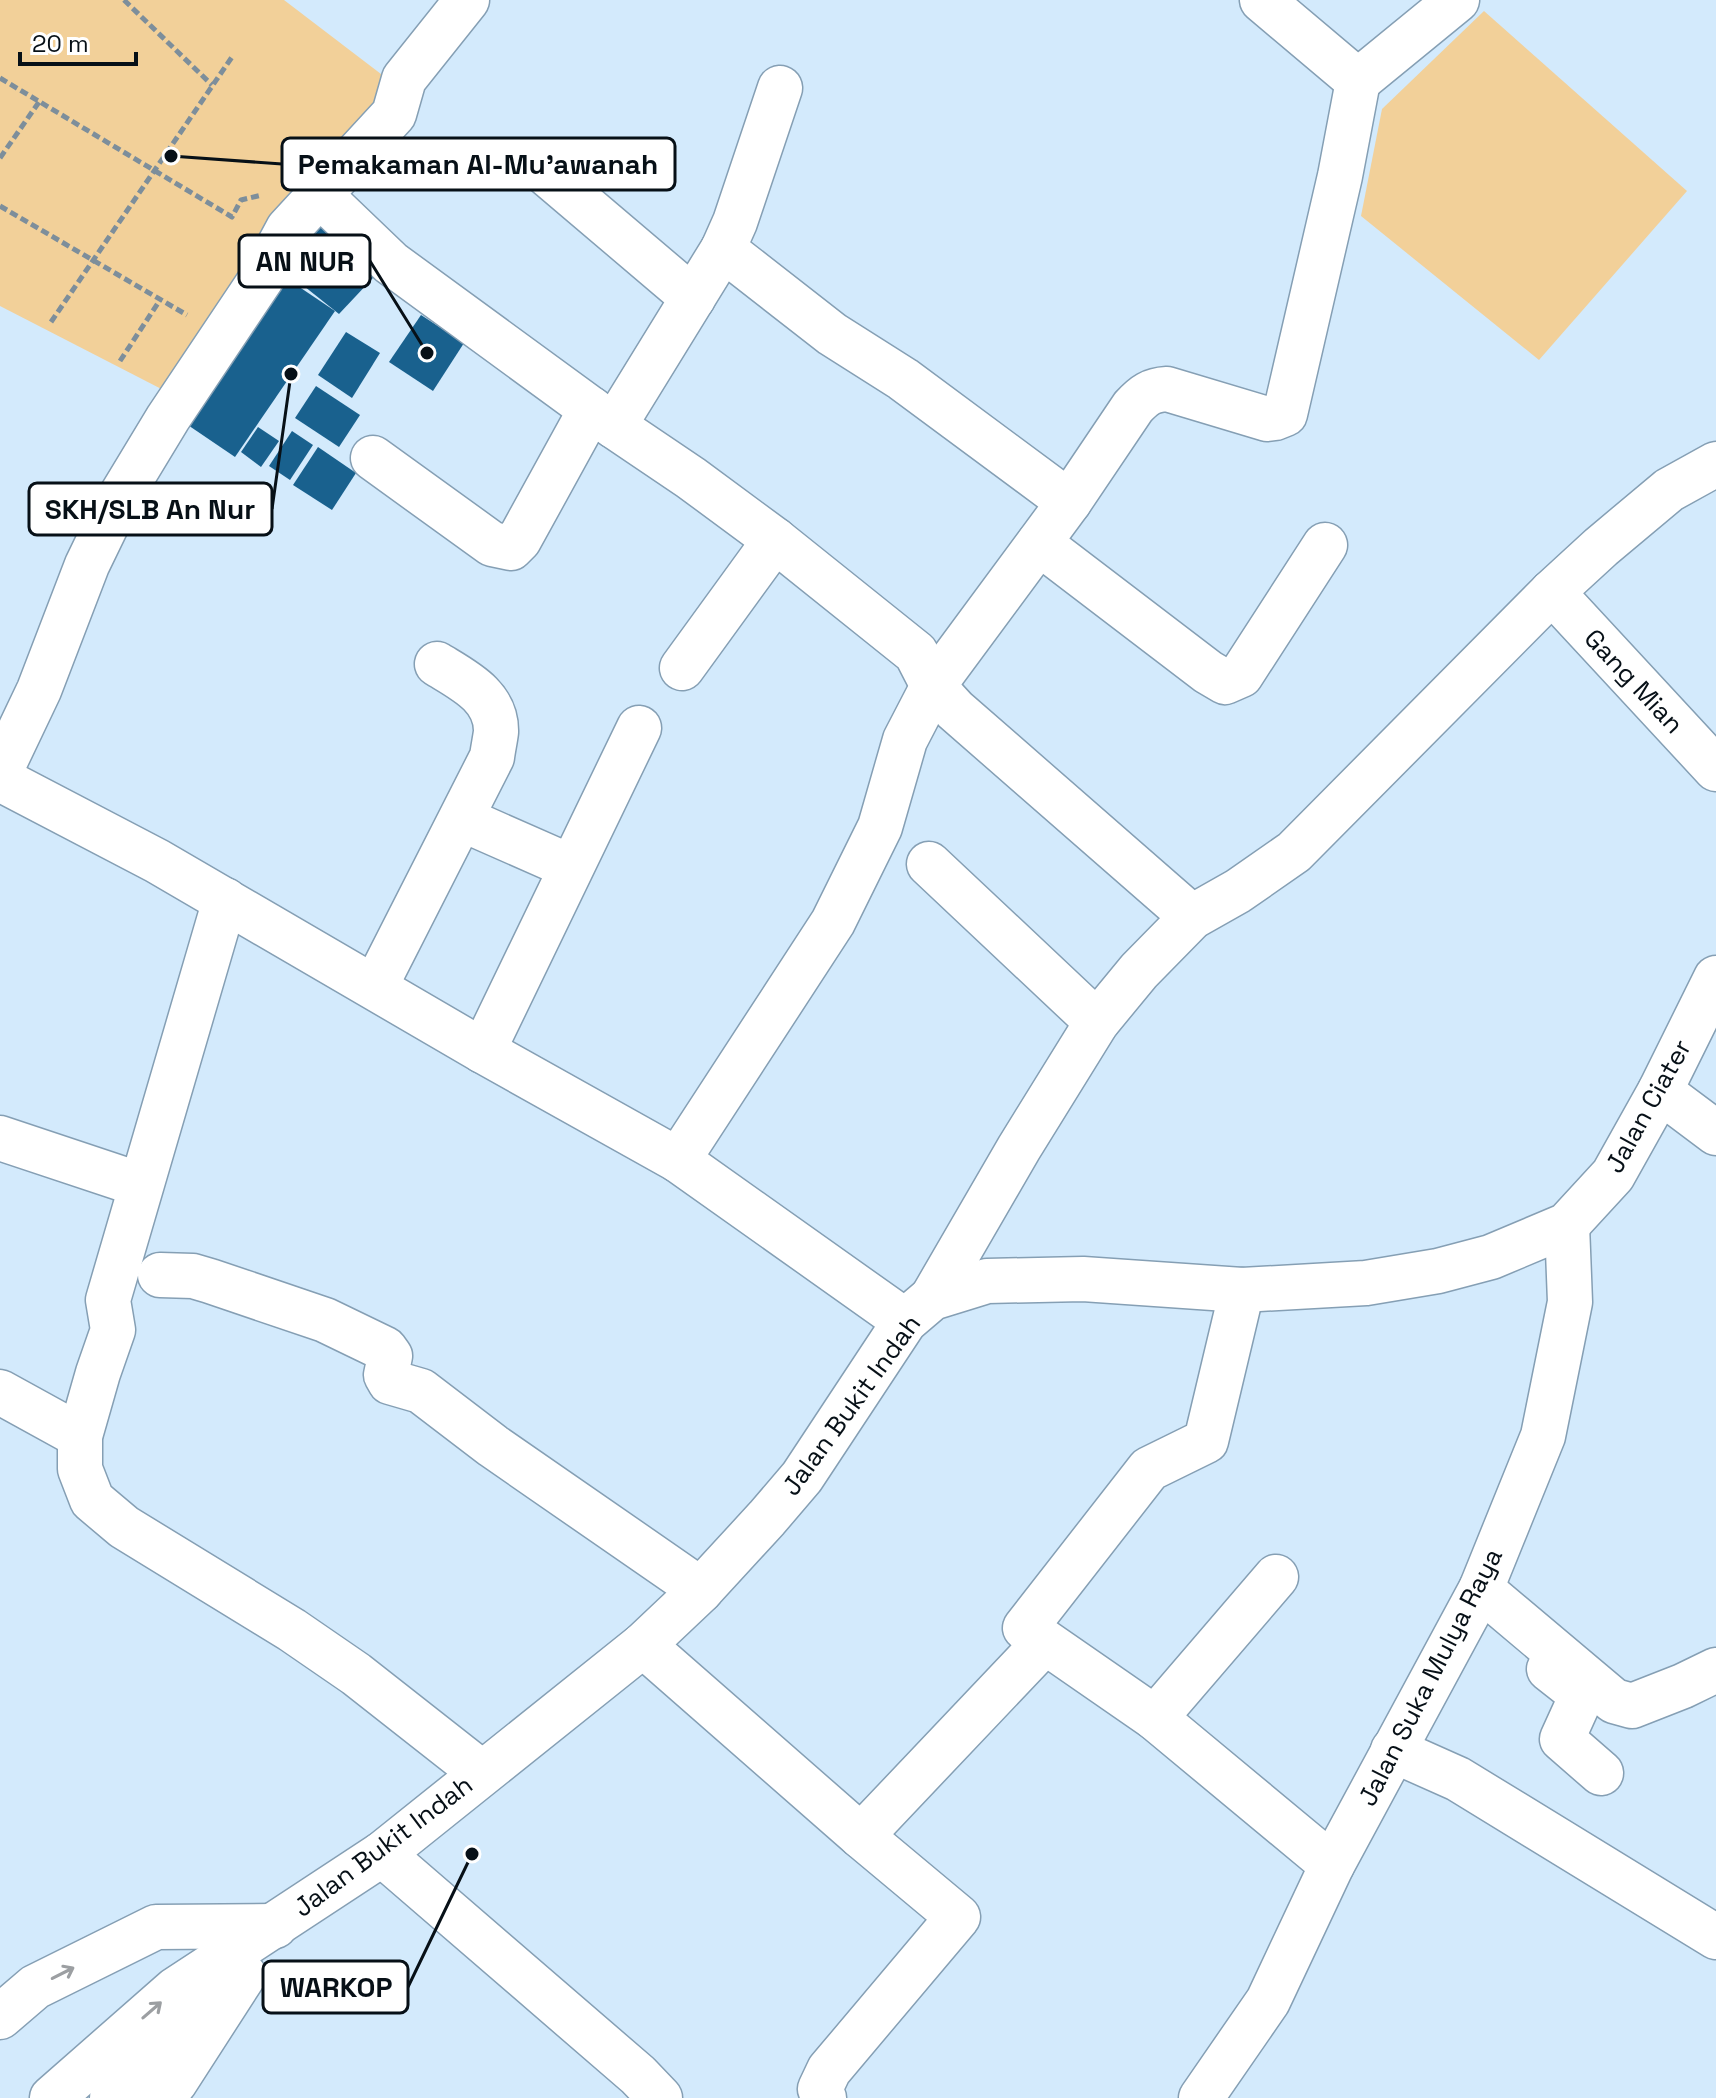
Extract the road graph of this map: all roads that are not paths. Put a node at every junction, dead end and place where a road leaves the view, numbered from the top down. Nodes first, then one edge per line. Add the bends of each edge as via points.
1 (467, 0) edge
2 (1262, 0) edge
3 (1457, 0) edge
4 (1358, 81) junction
5 (780, 88) dead end
6 (540, 168) dead end
7 (320, 195) junction
8 (723, 249) junction
9 (693, 298) junction
10 (603, 417) junction
11 (373, 458) dead end
12 (1716, 464) edge
13 (1069, 502) junction
14 (775, 540) junction
15 (1039, 543) junction
16 (1325, 545) dead end
17 (1552, 592) junction
18 (437, 664) dead end
19 (682, 668) dead end
20 (933, 686) junction
21 (639, 728) dead end
22 (1716, 769) edge
23 (0, 772) edge
24 (0, 779) edge
25 (478, 826) dead end
26 (929, 864) dead end
27 (571, 867) junction
28 (225, 900) junction
29 (1192, 917) junction
30 (1716, 978) edge
31 (375, 987) junction
32 (1097, 1022) junction
33 (483, 1051) junction
34 (1660, 1091) junction
35 (1716, 1133) edge
36 (0, 1138) edge
37 (678, 1160) junction
38 (141, 1185) junction
39 (1567, 1225) junction
40 (160, 1275) dead end
41 (1242, 1290) junction
42 (918, 1310) junction
43 (0, 1392) edge
44 (80, 1436) junction
45 (1276, 1577) dead end
46 (701, 1590) junction
47 (1477, 1598) junction
48 (1044, 1643) junction
49 (643, 1645) junction
50 (1716, 1670) edge
51 (1155, 1718) junction
52 (1393, 1750) junction
53 (482, 1773) junction
54 (1601, 1773) dead end
55 (861, 1836) junction
56 (382, 1854) junction
57 (1332, 1865) junction
58 (275, 1926) junction
59 (1716, 1937) edge
60 (0, 2017) edge
61 (52, 2098) edge
62 (112, 2098) edge
63 (162, 2098) edge
64 (660, 2098) edge
65 (824, 2098) edge
66 (1201, 2098) edge

1 - 7 street via 404,79 394,114
2 - 4 street
3 - 4 street
4 - 13 street via 1285,414 1267,419 1167,389 1146,394
5 - 8 street
6 - 9 street
7 - 10 street via 391,263
7 - 23 street via 288,229 119,499
8 - 9 street
8 - 13 street via 832,334 903,379
9 - 10 street
10 - 11 street via 511,548 492,544
10 - 14 street
12 - 17 street via 1669,490
13 - 15 street
14 - 19 street
14 - 20 street via 916,653
15 - 16 street via 1225,682 1241,675
15 - 20 street
17 - 22 street, Gang Mian
17 - 29 street via 1294,852
18 - 31 street via 474,686 490,707 496,729 492,757
20 - 29 street
20 - 37 street via 905,740 880,827 833,922
21 - 27 street
24 - 28 street
25 - 27 street
26 - 32 street
27 - 33 street
28 - 31 street
28 - 38 street
29 - 32 street
30 - 34 street, Jalan Ciater
31 - 33 street
32 - 42 street
33 - 37 street
34 - 35 street
34 - 39 street, Jalan Ciater via 1613,1175
36 - 38 street
37 - 42 street
38 - 44 street via 108,1300 113,1330
39 - 41 street, Jalan Bukit Indah via 1491,1257 1438,1271 1366,1283
39 - 47 street, Jalan Suka Mulya Raya via 1570,1302 1543,1436
40 - 46 street via 210,1281 325,1320 385,1349 390,1382 421,1391
41 - 42 street, Jalan Bukit Indah via 1083,1279 987,1281
41 - 48 street via 1206,1441 1149,1469 1025,1628
42 - 46 street, Jalan Bukit Indah via 802,1477
43 - 44 street
44 - 53 street via 80,1469 92,1500 124,1527 292,1630
45 - 51 street
46 - 49 street, Jalan Bukit Indah
47 - 50 street via 1614,1701 1632,1706
47 - 52 street, Jalan Suka Mulya Raya
47 - 54 street via 1582,1695 1562,1739
48 - 51 street
48 - 55 street
49 - 53 street, Jalan Bukit Indah
49 - 55 street
51 - 57 street
52 - 57 street, Jalan Suka Mulya Raya
52 - 59 street via 1458,1779
53 - 56 street, Jalan Bukit Indah
55 - 65 street via 958,1917 829,2070 820,2089
56 - 58 street, Jalan Bukit Indah
56 - 64 street
57 - 66 street, Jalan Suka Mulya Raya via 1268,2001
60 -> 58 street via 35,1987 156,1927
61 -> 58 street, Jalan Bukit Indah via 175,1990
58 - 62 street, Jalan Bukit Indah
58 - 63 street

